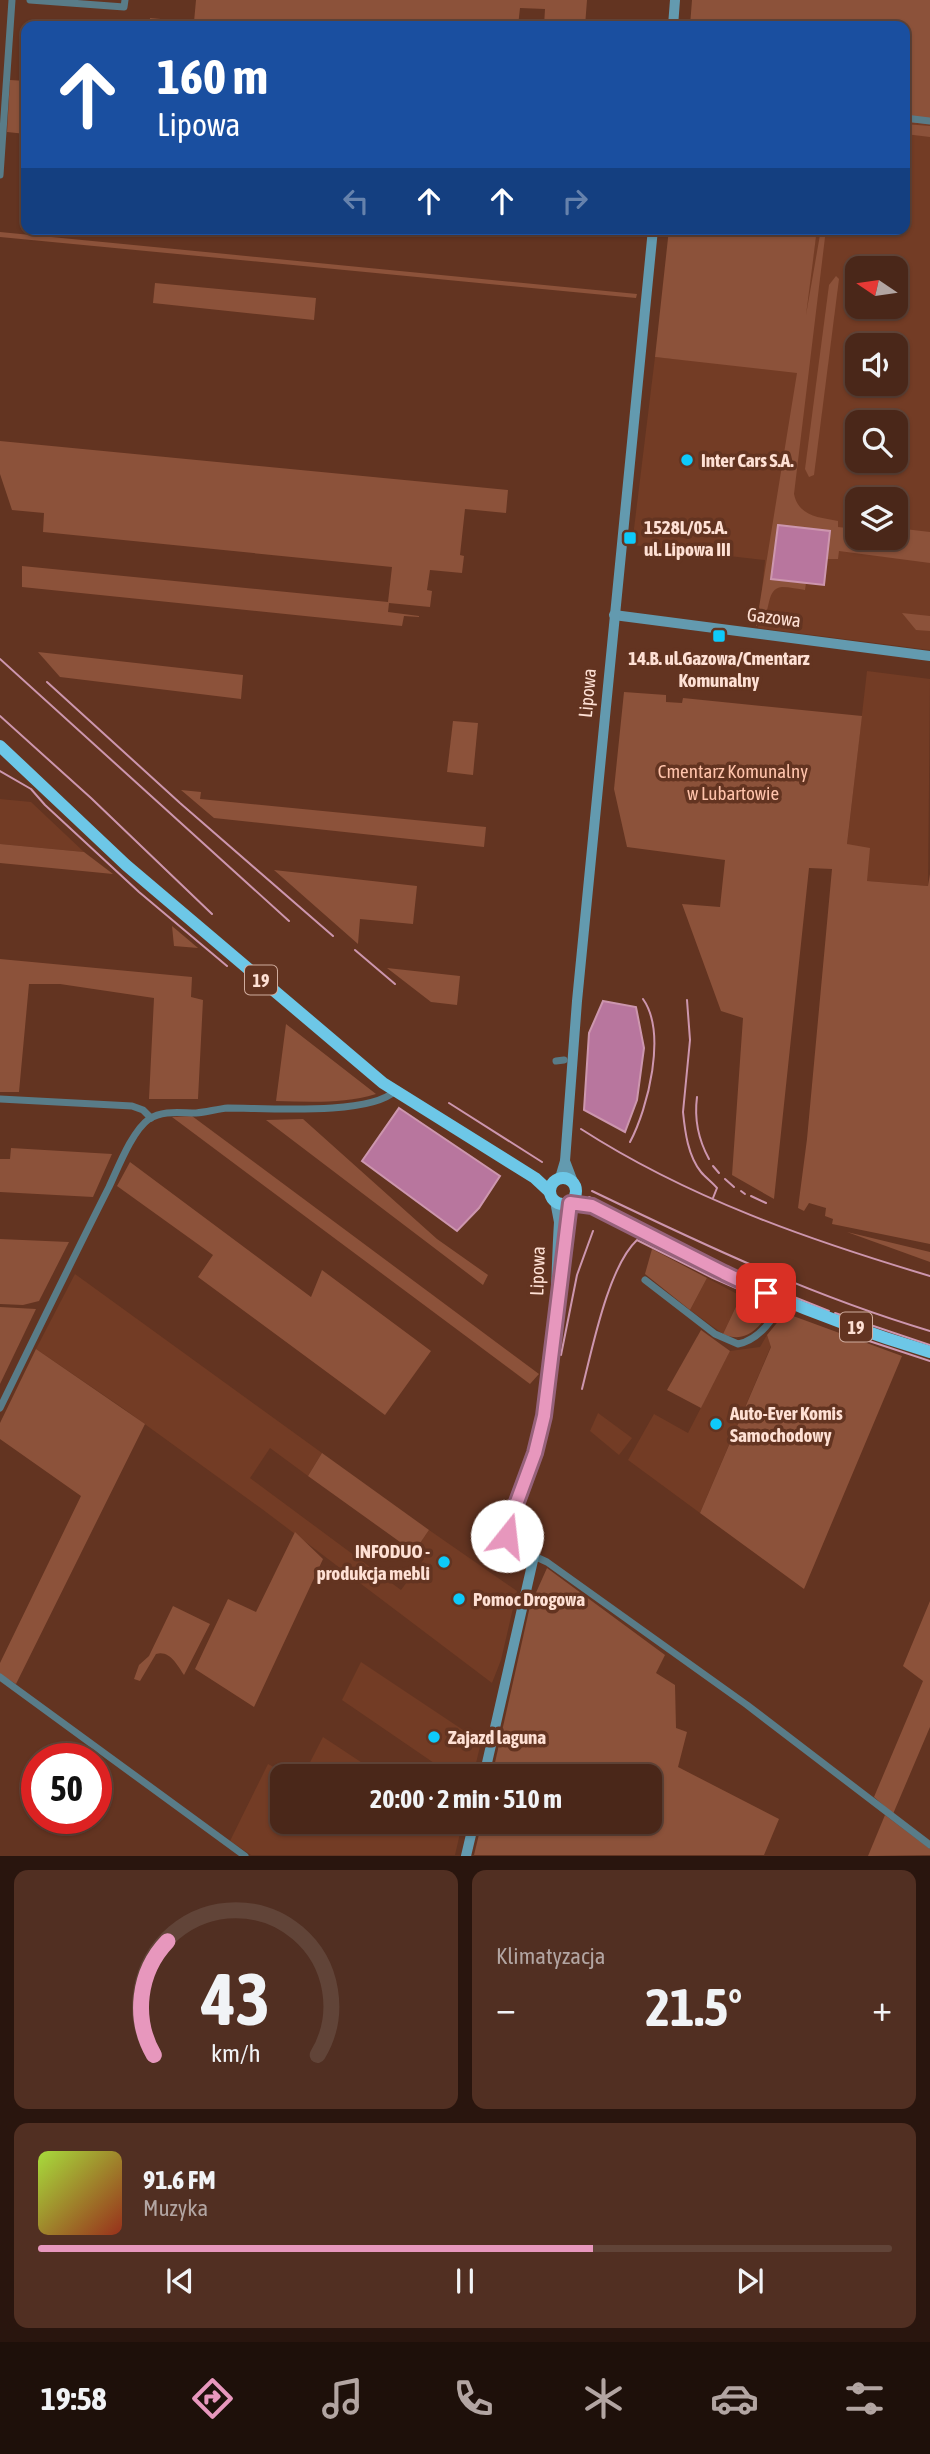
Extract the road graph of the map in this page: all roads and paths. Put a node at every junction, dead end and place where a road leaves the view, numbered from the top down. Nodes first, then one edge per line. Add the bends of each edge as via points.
1 (12, 0) edge
2 (30, 0) edge
3 (125, 0) edge
4 (676, 0) edge
5 (674, 21) edge
6 (3, 93) edge
7 (910, 119) edge
8 (930, 121) edge
9 (0, 175) edge
10 (652, 235) edge
11 (614, 615) junction
12 (930, 656) edge
13 (0, 746) edge
14 (395, 1091) junction
15 (0, 1099) edge
16 (151, 1118) junction
17 (564, 1192) junction
18 (645, 1280) dead end
19 (783, 1299) junction
20 (930, 1352) edge
21 (0, 1408) edge
22 (534, 1556) junction
23 (0, 1677) edge
24 (487, 1764) edge
25 (471, 1834) edge
26 (930, 1845) edge
27 (246, 1856) edge
28 (466, 1856) edge

1 - 6 street
2 - 3 street via 124,8
4 - 5 street
6 - 9 street
7 - 8 street
10 - 11 street, Lipowa
11 - 12 street, Gazowa
11 - 17 street, Lipowa via 577,1001
13 - 14 highway, 19 via 126,865
14 - 16 street via 351,1106 226,1108
14 - 17 highway, 19
15 - 16 street via 132,1106
16 - 21 street via 135,1135
17 - 19 highway, 19
17 - 22 street, Lipowa via 552,1366 544,1416 507,1529 515,1549
18 - 19 street via 732,1343 745,1343 759,1334
19 - 20 highway, 19
22 - 24 street
22 - 26 street via 747,1705
23 - 27 street
25 - 28 street

